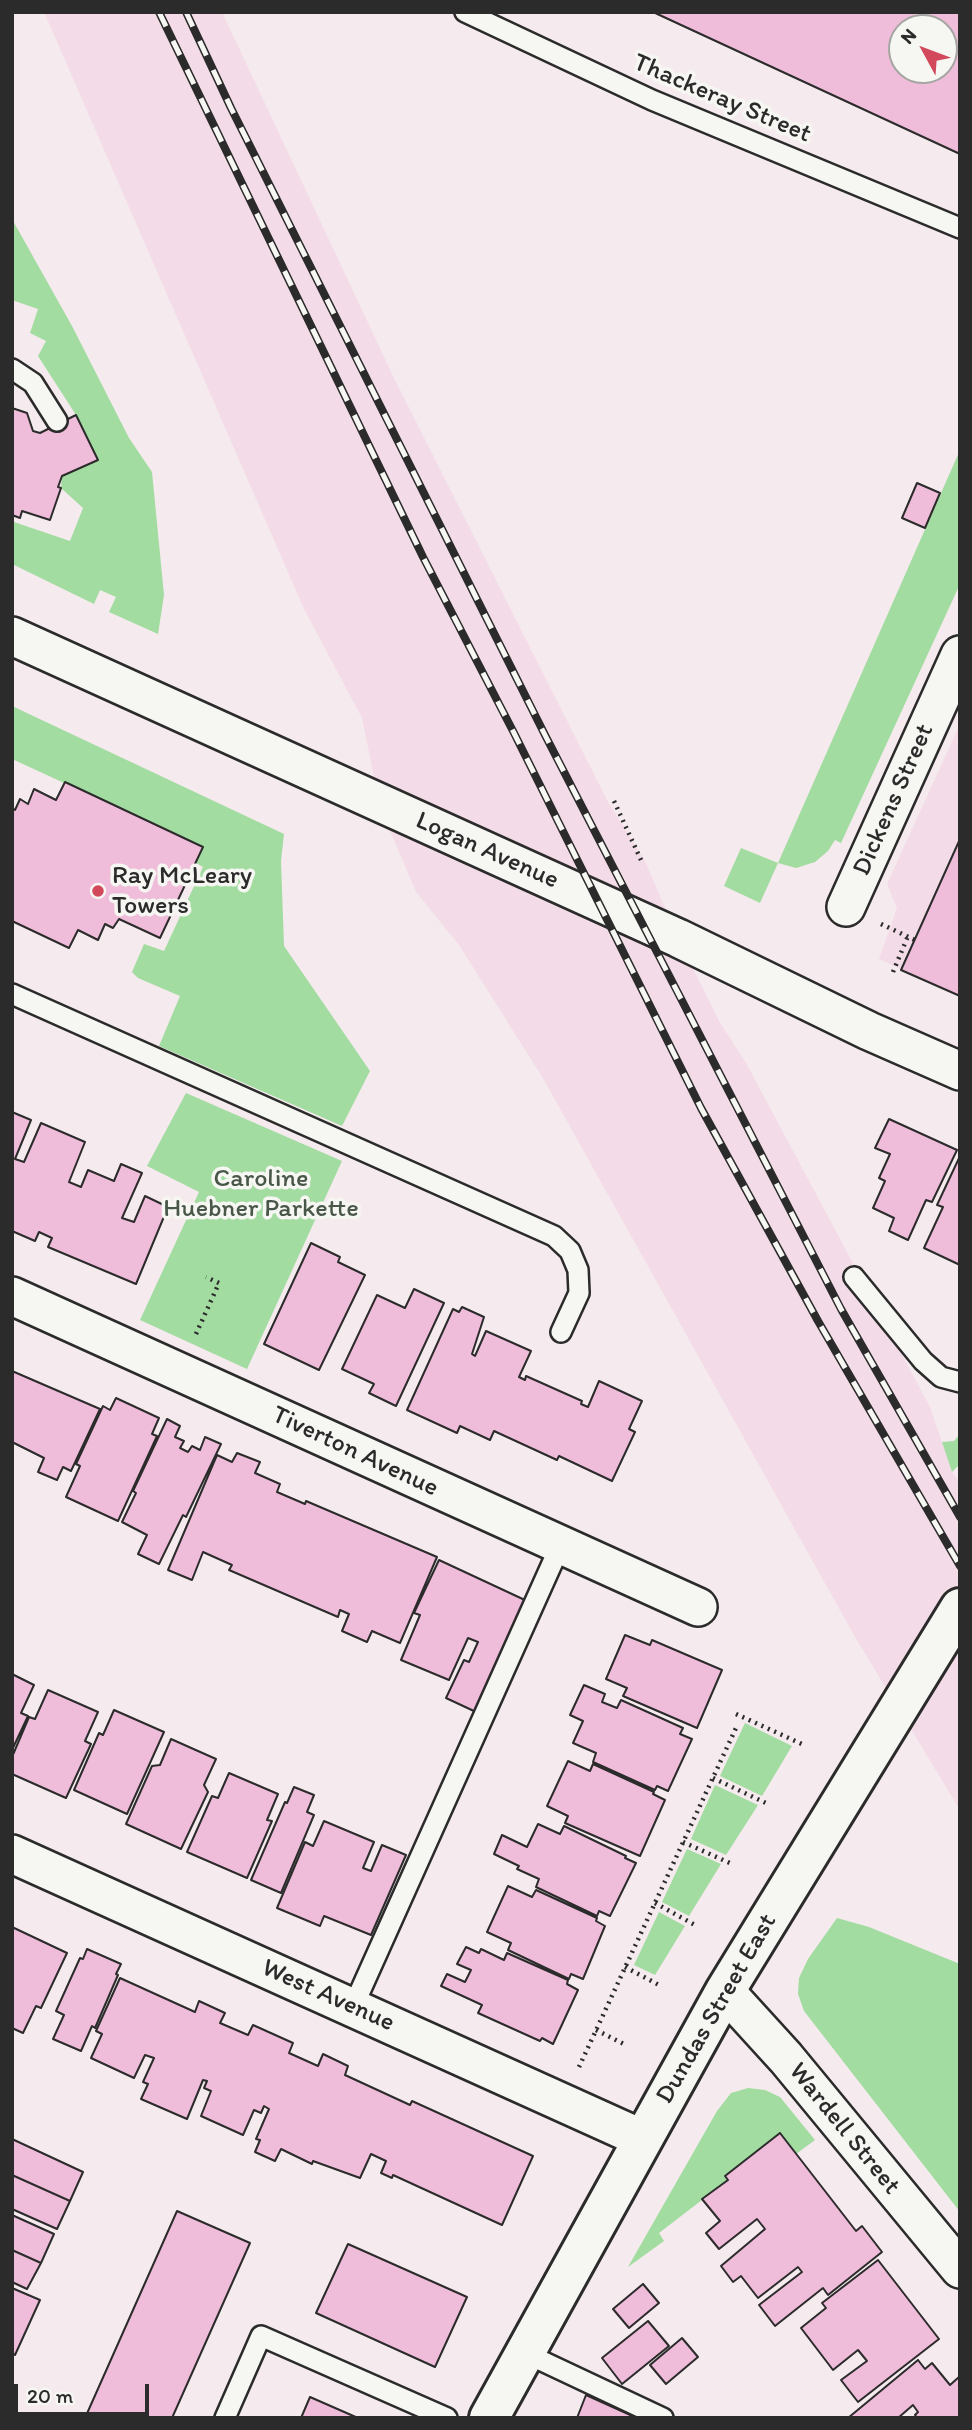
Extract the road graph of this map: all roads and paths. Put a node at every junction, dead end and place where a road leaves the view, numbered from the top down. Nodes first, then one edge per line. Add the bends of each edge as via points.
1 (465, 12) edge
2 (960, 228) edge
3 (12, 369) edge
4 (57, 421) dead end
5 (12, 636) edge
6 (960, 655) edge
7 (614, 801) dead end
8 (641, 860) dead end
9 (846, 907) dead end
10 (915, 940) dead end
11 (893, 972) dead end
12 (12, 994) edge
13 (960, 1071) edge
14 (206, 1277) dead end
15 (854, 1278) dead end
16 (12, 1296) edge
17 (561, 1332) dead end
18 (195, 1337) dead end
19 (960, 1382) edge
20 (560, 1546) junction
21 (698, 1607) dead end
22 (960, 1608) edge
23 (736, 1714) dead end
24 (736, 1728) dead end
25 (804, 1745) dead end
26 (713, 1779) junction
27 (768, 1804) dead end
28 (683, 1842) junction
29 (12, 1854) edge
30 (733, 1864) dead end
31 (655, 1903) junction
32 (695, 1925) dead end
33 (625, 1967) junction
34 (659, 1985) dead end
35 (725, 1991) junction
36 (353, 2007) junction
37 (596, 2030) junction
38 (624, 2044) dead end
39 (573, 2078) dead end
40 (643, 2139) junction
41 (960, 2269) edge
42 (525, 2353) junction
43 (225, 2418) edge
44 (447, 2418) edge
45 (489, 2418) edge
46 (663, 2418) edge

1 - 2 lane, Thackeray Street via 652,100
3 - 4 lane via 33,383
5 - 13 street, Logan Avenue
6 - 9 street, Dickens Street
7 - 8 path
10 - 11 path via 908,936
12 - 17 lane via 554,1236 570,1251 578,1270 579,1293
14 - 18 path via 219,1283
15 - 19 lane via 923,1361 941,1377
16 - 20 street, Tiverton Avenue
20 - 21 street, Tiverton Avenue
20 - 36 lane
22 - 35 street, Dundas Street East
23 - 25 path
24 - 26 path
26 - 27 path
26 - 28 path
28 - 30 path
28 - 31 path
29 - 36 street, West Avenue
31 - 32 path
31 - 33 path
33 - 34 path
33 - 37 path
35 - 40 street, Dundas Street East
35 - 41 street, Wardell Street
36 - 40 street, West Avenue
37 - 38 path
37 - 39 path
40 - 42 street, Dundas Street East
42 - 45 street, Dundas Street East
42 - 46 lane
43 - 44 lane via 261,2336

